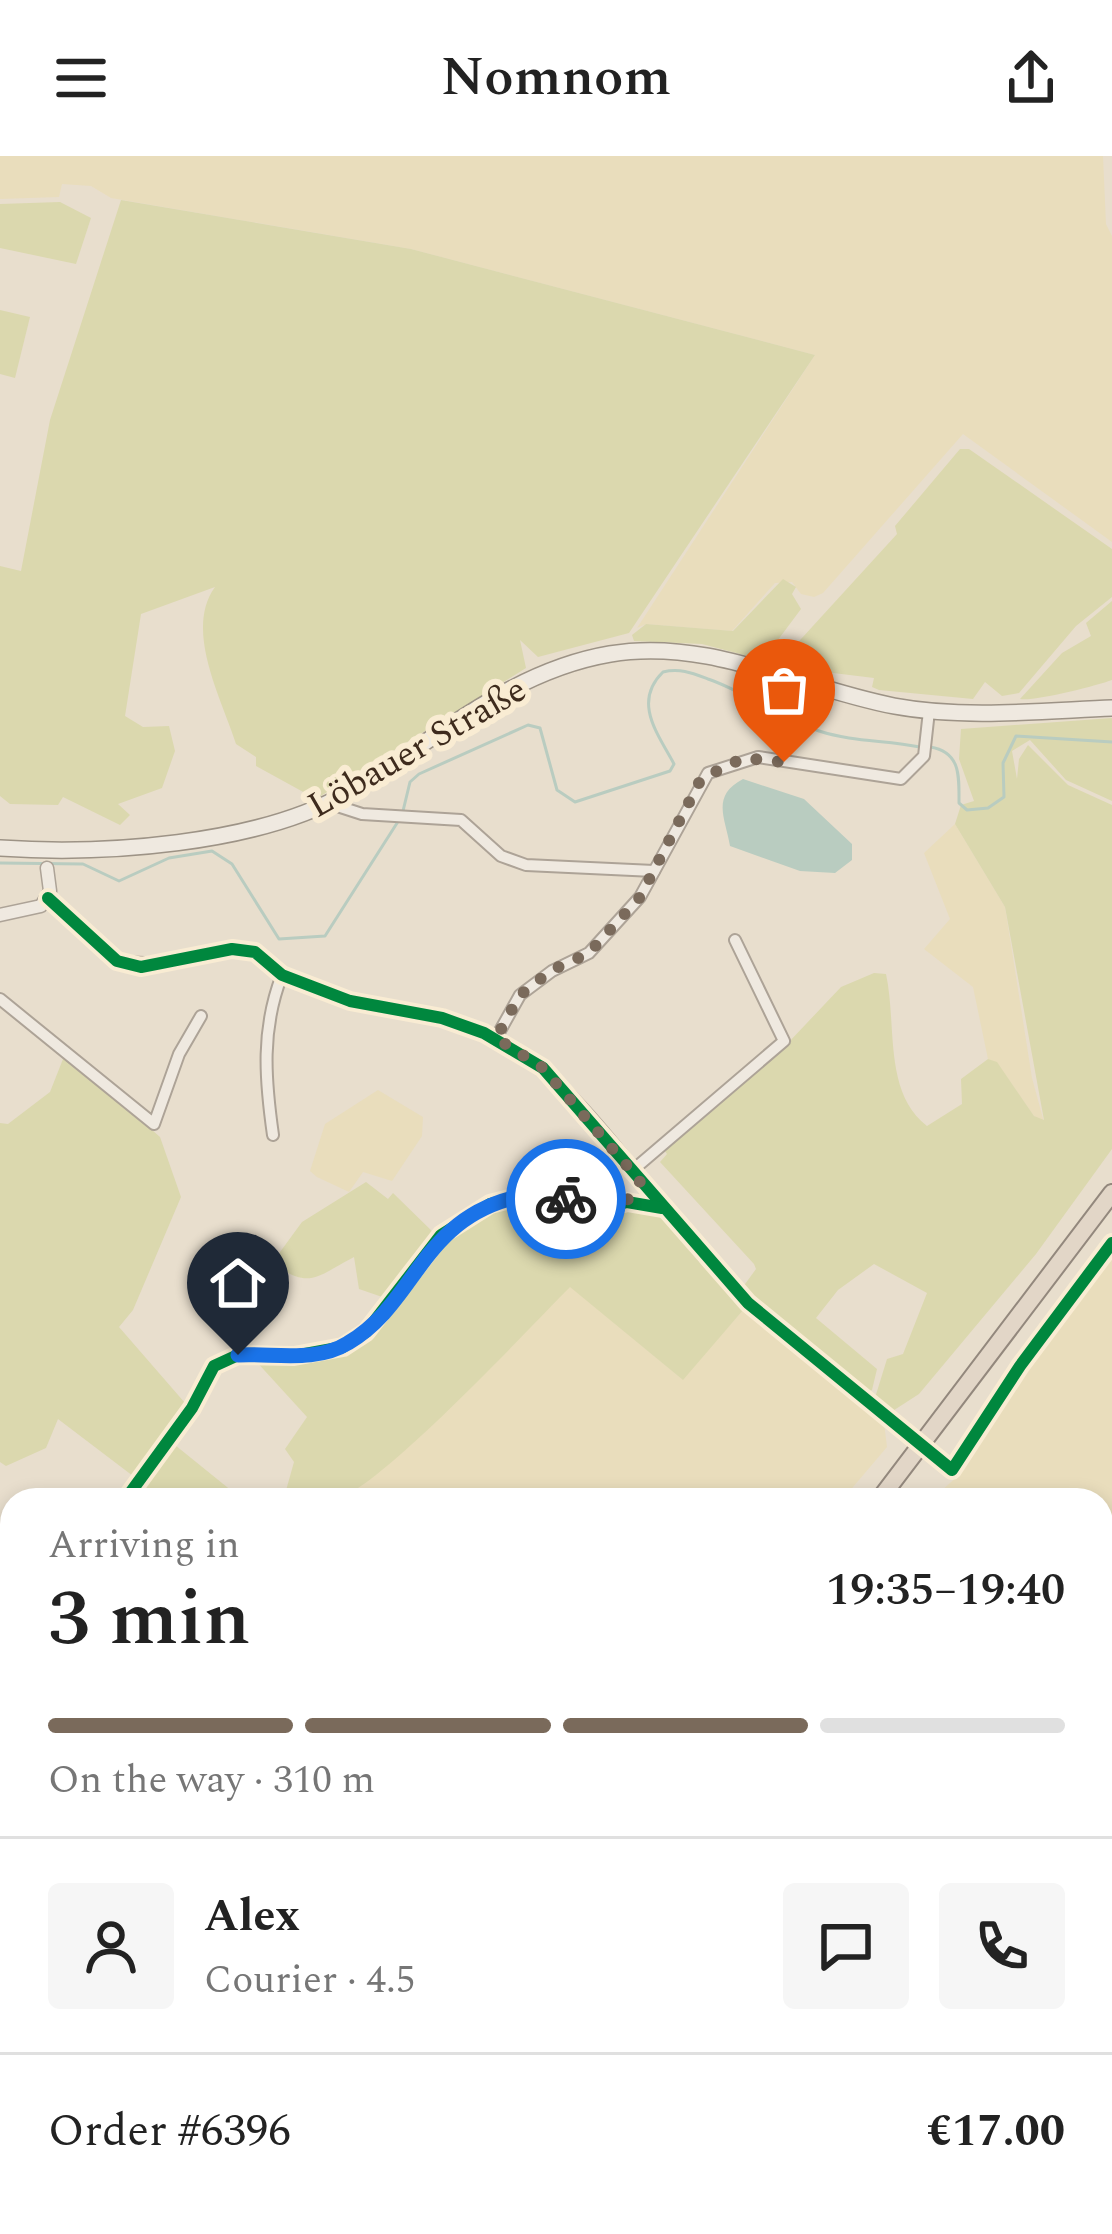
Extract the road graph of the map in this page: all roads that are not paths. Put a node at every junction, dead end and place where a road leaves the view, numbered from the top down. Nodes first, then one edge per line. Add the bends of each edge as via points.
1 (1112, 709) edge
2 (928, 711) junction
3 (328, 803) junction
4 (0, 848) edge
5 (47, 859) junction
6 (654, 872) junction
7 (48, 898) junction
8 (0, 915) edge
9 (735, 940) dead end
10 (282, 975) junction
11 (0, 999) edge
12 (201, 1016) dead end
13 (496, 1038) junction
14 (273, 1135) dead end
15 (637, 1176) junction
16 (1112, 1193) edge
17 (627, 1202) junction
18 (662, 1208) junction
19 (704, 1257) dead end
20 (133, 1488) edge
21 (888, 1488) edge

1 - 2 main road, Löbauer Straße
2 - 3 main road, Löbauer Straße via 701,655 636,650 509,688
2 - 6 street via 924,756 901,779 758,757 701,779
3 - 5 main road, Löbauer Straße via 160,844
3 - 6 street via 392,818 461,820 501,856 526,865
4 - 5 main road, Löbauer Straße
5 - 7 street
6 - 13 street via 589,953 520,995
7 - 8 street
7 - 10 street via 118,961 142,967 232,949 255,952
9 - 15 street via 784,1041
10 - 13 street
10 - 14 street via 264,1074
11 - 12 street via 154,1124
13 - 15 street via 543,1068
15 - 17 street
15 - 18 street
16 - 21 highway
17 - 18 street
17 - 20 street via 597,1210 544,1190 490,1204 441,1235 366,1331 343,1347 223,1360
18 - 19 street

